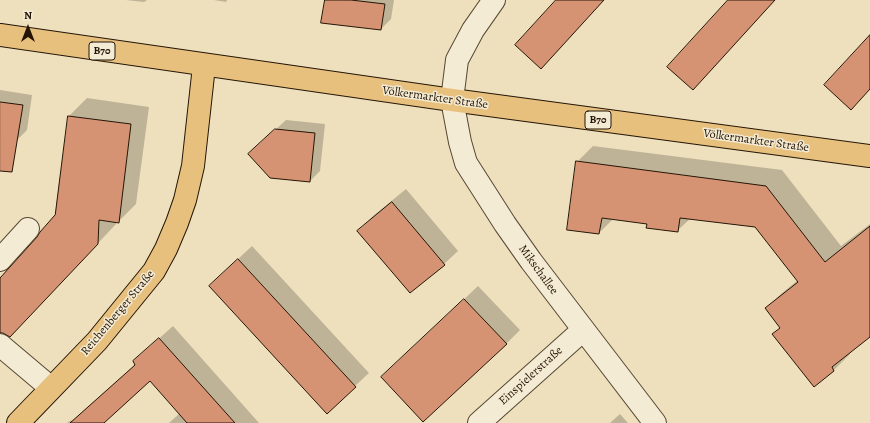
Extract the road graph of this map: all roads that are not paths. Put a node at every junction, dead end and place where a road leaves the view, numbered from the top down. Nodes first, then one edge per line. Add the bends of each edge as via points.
1 (494, 0) edge
2 (0, 35) edge
3 (204, 66) junction
4 (452, 100) junction
5 (870, 156) edge
6 (28, 229) dead end
7 (0, 260) edge
8 (583, 330) junction
9 (0, 345) edge
10 (51, 388) junction
11 (18, 423) edge
12 (479, 423) edge
13 (655, 423) edge

1 - 4 street, Mikschallee via 473,30 458,60
2 - 3 main road, Völkermarkter Straße / B70
3 - 4 main road, Völkermarkter Straße / B70
3 - 10 main road, Reichenberger Straße via 193,166 185,200 166,248 154,271 135,296 97,341
4 - 5 main road, Völkermarkter Straße / B70
4 - 8 street, Mikschallee via 466,163 505,224
6 - 7 street
8 - 12 street, Einspielerstraße
8 - 13 street, Mikschallee
9 - 10 street
10 - 11 main road, Reichenberger Straße

